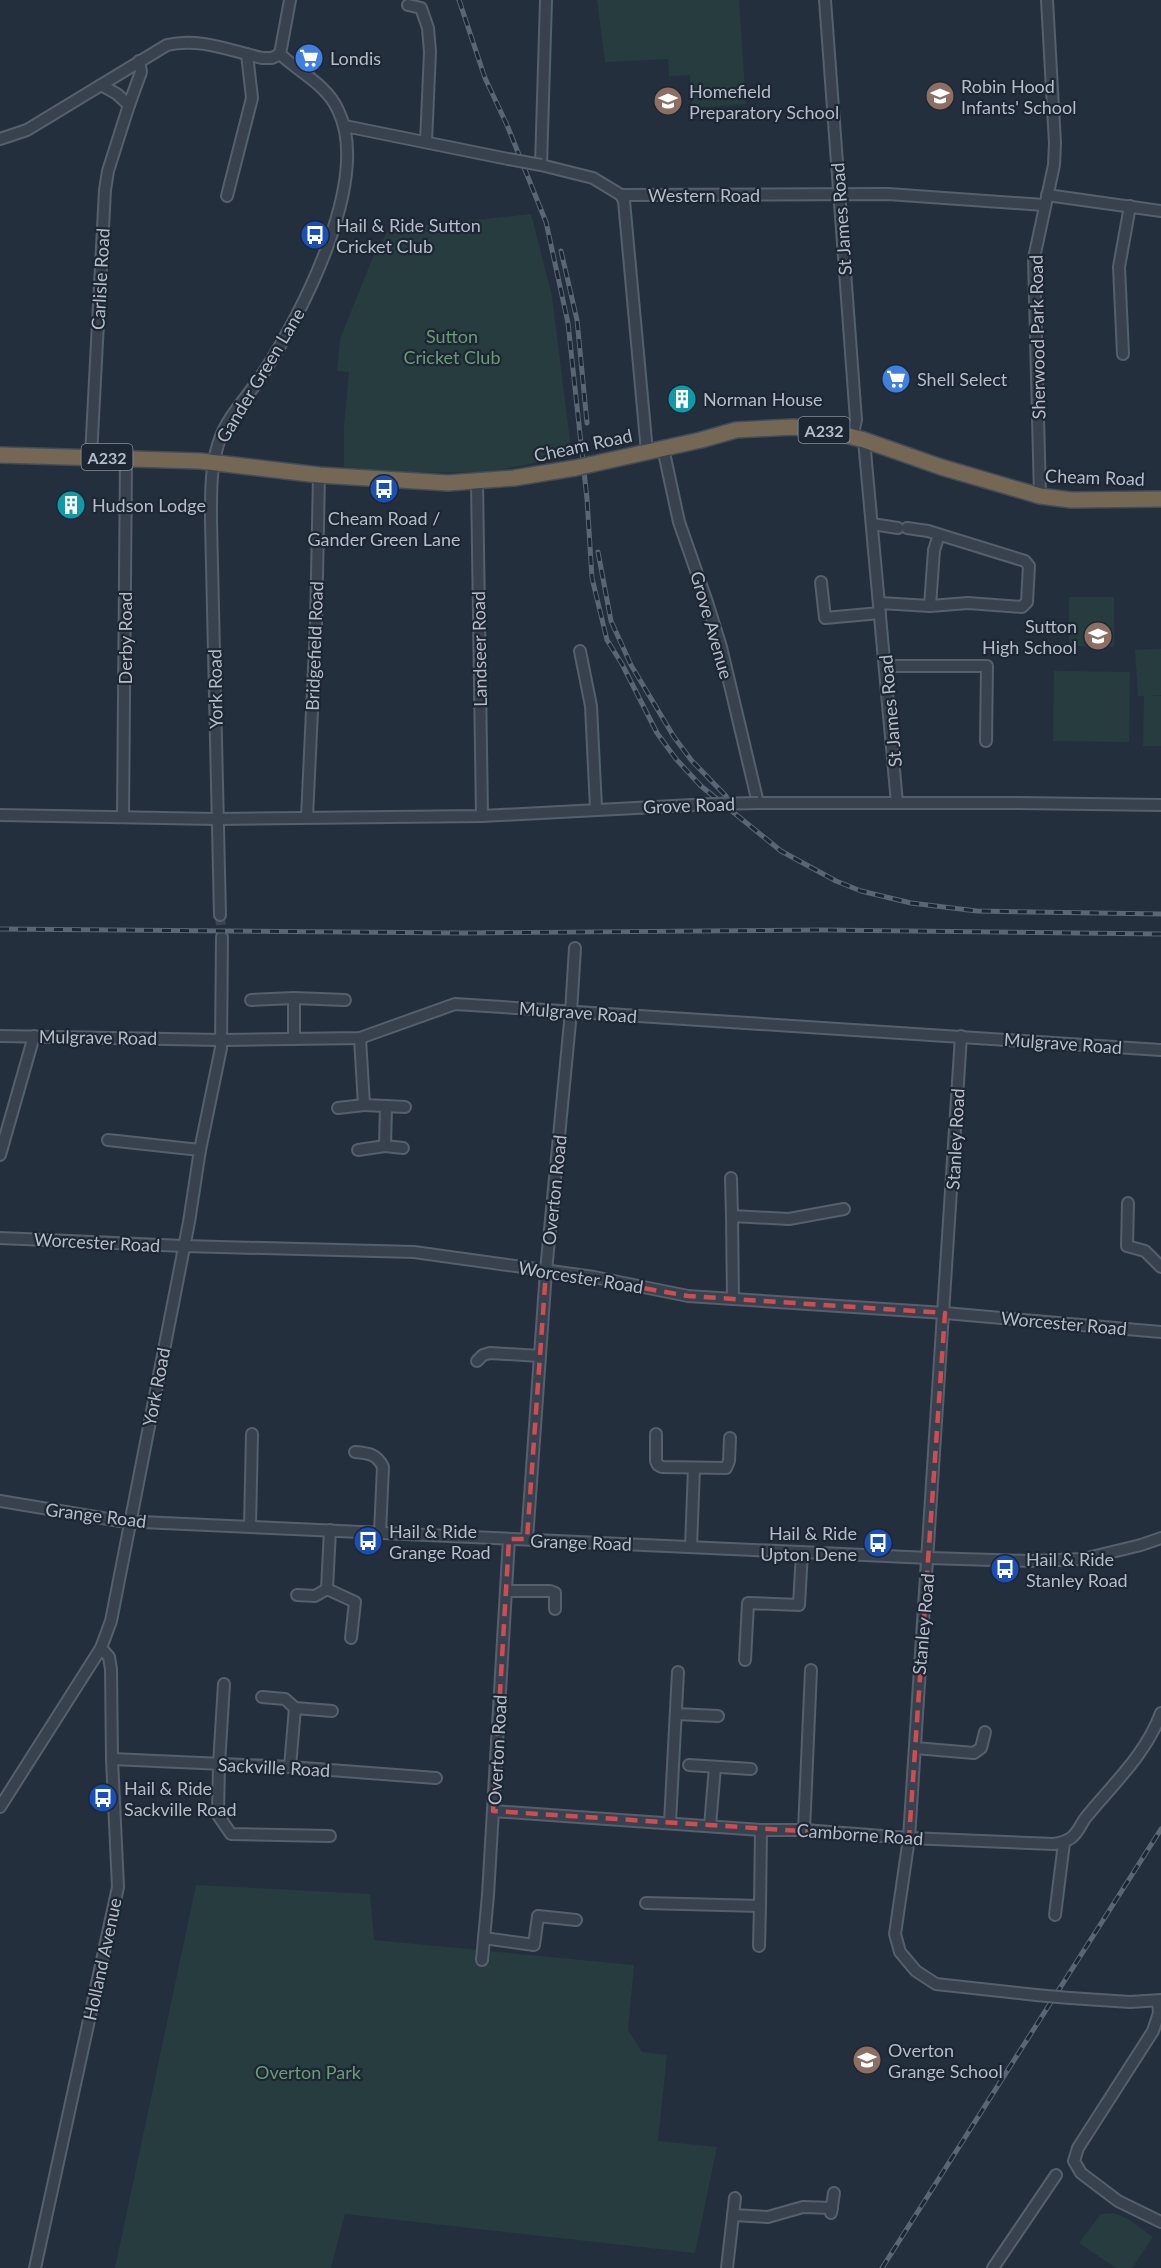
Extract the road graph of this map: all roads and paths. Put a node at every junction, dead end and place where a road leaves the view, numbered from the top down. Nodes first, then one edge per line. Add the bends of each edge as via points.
1 (290, 0) edge
2 (546, 0) edge
3 (825, 0) edge
4 (1047, 0) edge
5 (408, 5) dead end
6 (248, 54) junction
7 (280, 54) junction
8 (139, 61) junction
9 (101, 85) junction
10 (129, 105) junction
11 (345, 126) junction
12 (0, 140) edge
13 (426, 142) junction
14 (541, 165) junction
15 (621, 195) junction
16 (840, 195) junction
17 (227, 196) dead end
18 (1046, 200) junction
19 (1130, 206) junction
20 (1161, 211) edge
21 (1123, 354) dead end
22 (858, 438) junction
23 (663, 448) junction
24 (647, 452) junction
25 (0, 455) edge
26 (92, 456) junction
27 (126, 458) junction
28 (213, 462) junction
29 (319, 475) junction
30 (477, 482) junction
31 (1040, 496) junction
32 (1161, 499) edge
33 (872, 524) junction
34 (939, 535) junction
35 (821, 582) dead end
36 (930, 606) junction
37 (880, 608) junction
38 (825, 618) junction
39 (814, 626) dead end
40 (580, 651) dead end
41 (886, 666) junction
42 (986, 741) dead end
43 (758, 803) junction
44 (897, 803) junction
45 (1161, 805) edge
46 (596, 808) junction
47 (0, 815) edge
48 (482, 816) junction
49 (123, 817) junction
50 (307, 817) junction
51 (217, 819) junction
52 (220, 915) tunnel mouth
53 (222, 937) tunnel mouth
54 (575, 948) dead end
55 (294, 998) junction
56 (251, 1000) dead end
57 (345, 1000) dead end
58 (571, 1012) junction
59 (0, 1036) edge
60 (34, 1036) junction
61 (961, 1036) junction
62 (360, 1038) junction
63 (222, 1040) junction
64 (294, 1040) junction
65 (1161, 1050) edge
66 (364, 1105) junction
67 (386, 1106) junction
68 (405, 1107) dead end
69 (338, 1108) dead end
70 (108, 1140) dead end
71 (385, 1146) junction
72 (403, 1148) dead end
73 (200, 1150) junction
74 (358, 1150) dead end
75 (0, 1155) edge
76 (731, 1178) dead end
77 (1128, 1203) dead end
78 (844, 1209) dead end
79 (732, 1216) junction
80 (0, 1238) edge
81 (184, 1246) junction
82 (1161, 1267) edge
83 (546, 1271) junction
84 (733, 1299) junction
85 (945, 1313) junction
86 (1161, 1332) edge
87 (540, 1356) junction
88 (477, 1361) dead end
89 (252, 1434) dead end
90 (656, 1434) dead end
91 (730, 1438) dead end
92 (355, 1452) dead end
93 (694, 1468) junction
94 (0, 1501) edge
95 (129, 1521) junction
96 (250, 1527) junction
97 (330, 1530) junction
98 (380, 1533) junction
99 (1161, 1538) edge
100 (509, 1539) junction
101 (527, 1539) junction
102 (692, 1547) junction
103 (802, 1552) junction
104 (928, 1558) junction
105 (327, 1588) junction
106 (506, 1591) junction
107 (297, 1595) dead end
108 (555, 1609) dead end
109 (351, 1638) dead end
110 (101, 1648) junction
111 (745, 1660) dead end
112 (812, 1671) dead end
113 (678, 1672) dead end
114 (224, 1684) dead end
115 (262, 1697) dead end
116 (295, 1708) junction
117 (332, 1711) dead end
118 (676, 1713) junction
119 (1161, 1713) edge
120 (718, 1716) dead end
121 (985, 1732) dead end
122 (915, 1748) junction
123 (112, 1759) junction
124 (219, 1764) junction
125 (689, 1766) dead end
126 (290, 1767) junction
127 (715, 1767) junction
128 (751, 1769) dead end
129 (436, 1778) dead end
130 (0, 1807) edge
131 (493, 1811) junction
132 (670, 1822) junction
133 (710, 1826) junction
134 (761, 1830) junction
135 (804, 1830) junction
136 (330, 1836) dead end
137 (909, 1838) junction
138 (1064, 1843) junction
139 (646, 1903) dead end
140 (760, 1906) junction
141 (1055, 1915) dead end
142 (576, 1920) dead end
143 (484, 1938) junction
144 (759, 1946) dead end
145 (482, 1960) dead end
146 (1160, 2000) edge
147 (1056, 2175) dead end
148 (834, 2193) dead end
149 (735, 2198) dead end
150 (733, 2215) junction
151 (1161, 2222) edge
152 (35, 2268) edge
153 (727, 2268) edge
154 (993, 2268) edge

1 - 7 street
2 - 14 street
3 - 16 street, St James Road
4 - 18 street, Sherwood Park Road via 1055,143
5 - 13 street via 421,8 428,28
6 - 7 street via 272,58
6 - 8 street via 180,42
6 - 17 street via 252,98
7 - 11 street, Gander Green Lane via 330,95
8 - 9 street
8 - 10 street, Carlisle Road via 141,72
9 - 10 street
9 - 12 street via 27,130
10 - 26 street, Carlisle Road via 105,190
11 - 13 street
11 - 28 street, Gander Green Lane via 343,190 316,275 287,335 224,429
13 - 14 street, bridge
14 - 15 street via 593,178
15 - 16 street, Western Road
15 - 24 street, Western Road
16 - 18 street, Western Road
16 - 22 street, St James Road
18 - 19 street, Western Road via 1074,198
18 - 31 street, Sherwood Park Road via 1034,258
19 - 20 street, Western Road
19 - 21 street via 1119,267
22 - 23 highway, Cheam Road / A232 via 793,427 736,430
22 - 31 highway, Cheam Road / A232
22 - 33 street, St James Road
23 - 24 highway, Cheam Road / A232
23 - 43 street, Grove Avenue via 679,522 721,647
24 - 30 highway, Cheam Road / A232, bridge via 533,476
25 - 26 highway, Cheam Road / A232
26 - 27 highway, Cheam Road / A232
27 - 28 highway, Cheam Road / A232
27 - 49 street, Derby Road
28 - 29 highway, Cheam Road / A232
28 - 51 street, York Road
29 - 30 highway, Cheam Road / A232
29 - 50 street, Bridgefield Road
30 - 48 street, Landseer Road
31 - 32 highway, Cheam Road / A232 via 1071,500
33 - 34 street
33 - 37 street, St James Road
34 - 36 street via 934,550
34 - 36 street via 1028,563 1027,602 1022,607 968,603
35 - 38 street
36 - 37 street
37 - 38 street
37 - 41 street, St James Road
38 - 39 street
40 - 46 street via 591,706
41 - 42 street via 987,666
41 - 44 street, St James Road
43 - 44 street, Grove Road
43 - 46 street, Grove Road, bridge
44 - 45 street, Grove Road
46 - 48 street, Grove Road
47 - 49 street, Grove Road
48 - 50 street, Grove Road
49 - 51 street, Grove Road
50 - 51 street, Grove Road
51 - 52 street, York Road
53 - 63 street, York Road
54 - 58 street, Overton Road
55 - 56 street
55 - 57 street
55 - 64 street
58 - 61 street, Mulgrave Road
58 - 62 street, Mulgrave Road via 455,1004
58 - 83 street, Overton Road
59 - 60 street, Mulgrave Road
60 - 63 street, Mulgrave Road
60 - 75 street
61 - 65 street, Mulgrave Road
61 - 85 street, Stanley Road
62 - 64 street, Mulgrave Road
62 - 66 street
63 - 64 street, Mulgrave Road
63 - 73 street, York Road
66 - 67 street
66 - 69 street
67 - 68 street
67 - 71 street
70 - 73 street
71 - 72 street
71 - 74 street
73 - 81 street, York Road
76 - 79 street
77 - 82 street via 1127,1246 1145,1251
78 - 79 street via 789,1219
79 - 84 street
80 - 81 street, Worcester Road
81 - 83 street, Worcester Road via 414,1252
81 - 95 street, York Road
83 - 84 street, Worcester Road via 688,1296
83 - 87 street, Overton Road
84 - 85 street, Worcester Road
85 - 86 street, Worcester Road
85 - 104 street, Stanley Road
87 - 88 street via 490,1353
87 - 101 street, Overton Road
89 - 96 street
90 - 93 street via 658,1465
91 - 93 street via 726,1468
92 - 98 street via 373,1455 383,1467
93 - 102 street
94 - 95 street, Grange Road
95 - 96 street, Grange Road
95 - 110 street, York Road via 111,1621
96 - 97 street, Grange Road
97 - 98 street, Grange Road
97 - 105 street
98 - 100 street, Grange Road
99 - 104 street, Grange Road via 1083,1559
100 - 101 street, Grange Road
100 - 106 street, Overton Road
101 - 102 street, Grange Road
102 - 103 street, Grange Road
103 - 104 street, Grange Road
103 - 111 street via 799,1605 748,1603
104 - 122 street, Stanley Road
105 - 107 street via 315,1596
105 - 109 street via 355,1602
106 - 108 street via 550,1591 555,1593
106 - 131 street, Overton Road
110 - 123 street, Holland Avenue via 109,1657 111,1670
110 - 130 street, York Road
112 - 135 street
113 - 118 street
114 - 124 street
115 - 116 street via 285,1699
116 - 117 street
116 - 126 street
118 - 120 street
118 - 132 street
119 - 138 street via 1143,1749 1073,1837
121 - 122 street via 981,1748 974,1753
122 - 137 street, Stanley Road
123 - 124 street, Sackville Road
123 - 152 street, Holland Avenue via 118,1887
124 - 126 street, Sackville Road
124 - 136 street via 218,1815 231,1834
125 - 127 street
126 - 129 street, Sackville Road
127 - 128 street
127 - 133 street
131 - 132 street, Camborne Road
131 - 143 street, Overton Road
132 - 133 street, Camborne Road
133 - 134 street, Camborne Road
134 - 135 street, Camborne Road
134 - 140 street
135 - 137 street, Camborne Road
137 - 138 street, Camborne Road
137 - 146 street, Stanley Road, bridge via 895,1934 900,1952 916,1971 936,1984 1070,1998
138 - 141 street
139 - 140 street
140 - 144 street
142 - 143 street via 538,1916 534,1945
143 - 145 street, Overton Road
146 - 151 street via 1152,2031 1078,2148 1074,2161 1081,2173 1118,2201
147 - 154 street
148 - 150 street via 831,2210 803,2207 768,2217
149 - 150 street
150 - 153 street

